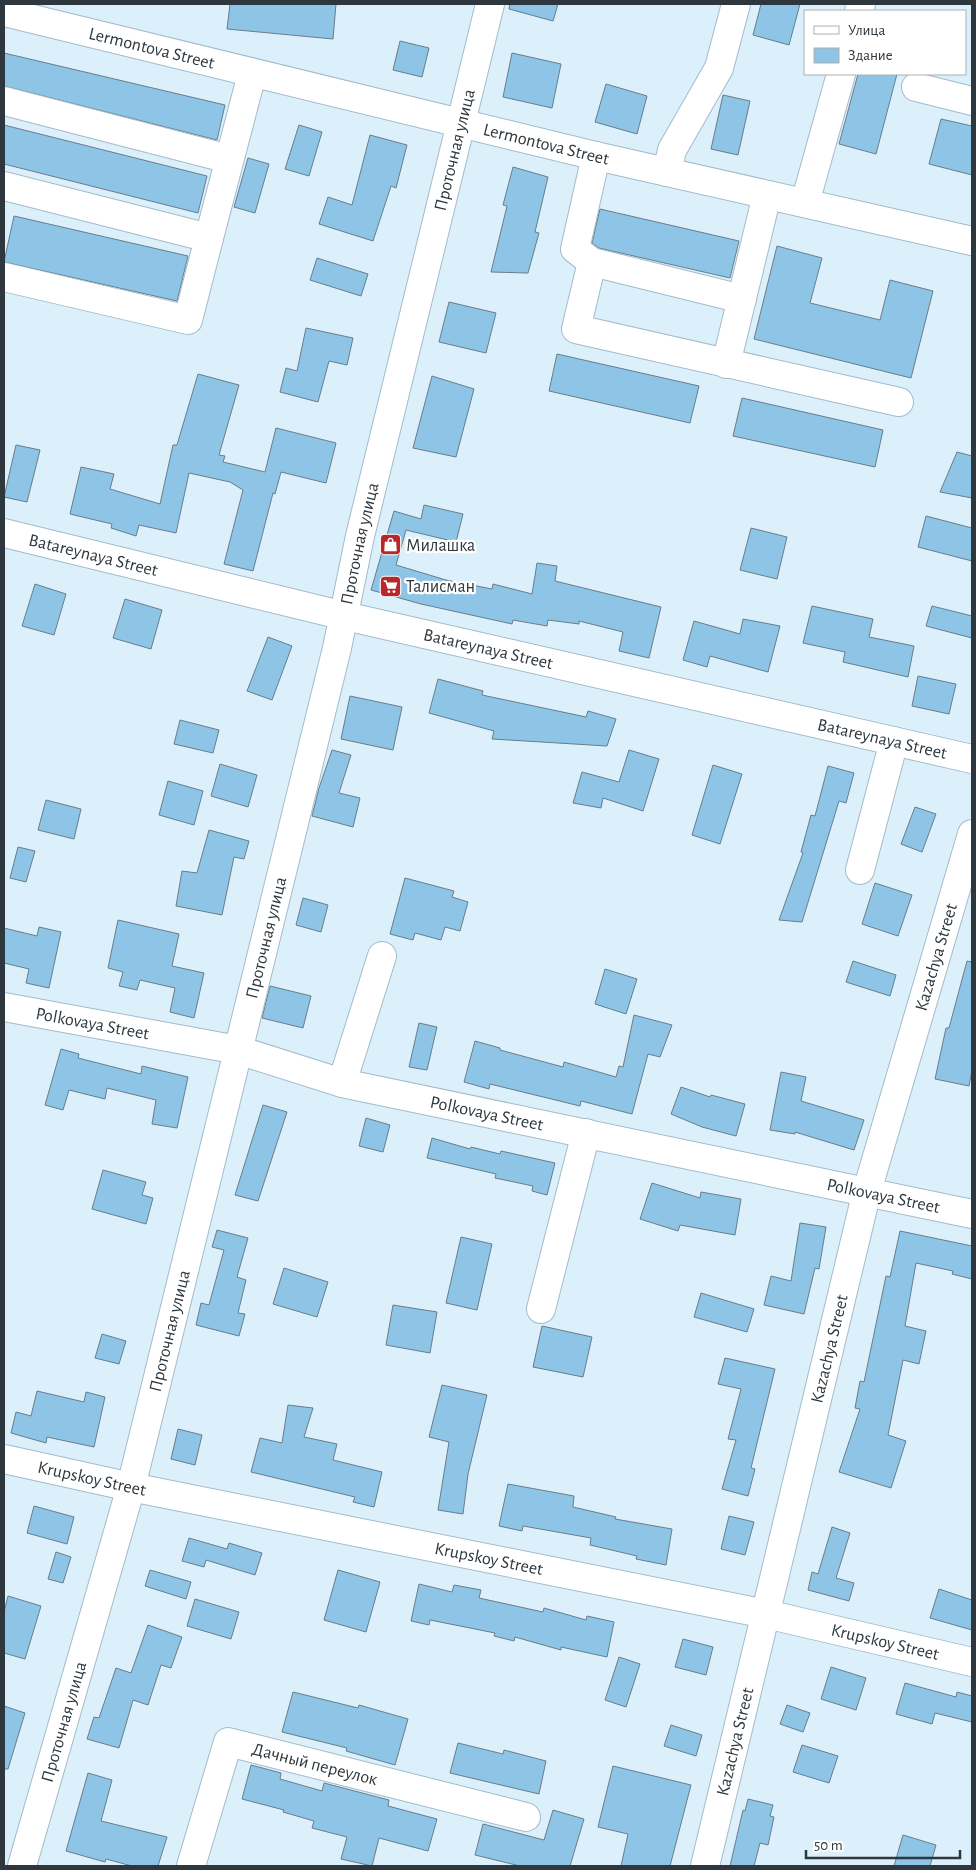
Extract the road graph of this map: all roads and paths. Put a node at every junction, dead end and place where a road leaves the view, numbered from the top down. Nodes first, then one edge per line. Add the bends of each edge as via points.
1 (490, 4) edge
2 (736, 4) edge
3 (4, 12) edge
4 (252, 74) junction
5 (841, 75) edge
6 (916, 87) dead end
7 (4, 101) edge
8 (972, 101) edge
9 (462, 122) junction
10 (596, 156) junction
11 (229, 159) junction
12 (667, 172) junction
13 (4, 186) edge
14 (766, 195) junction
15 (805, 203) junction
16 (209, 238) junction
17 (972, 241) edge
18 (592, 262) junction
19 (4, 277) edge
20 (742, 299) junction
21 (726, 364) junction
22 (899, 402) dead end
23 (4, 533) edge
24 (344, 616) junction
25 (894, 741) junction
26 (972, 759) edge
27 (972, 834) edge
28 (860, 870) dead end
29 (382, 956) dead end
30 (4, 1007) edge
31 (238, 1050) junction
32 (342, 1082) junction
33 (586, 1133) junction
34 (867, 1191) junction
35 (972, 1214) edge
36 (541, 1309) dead end
37 (4, 1459) edge
38 (131, 1487) junction
39 (766, 1614) junction
40 (972, 1662) edge
41 (526, 1817) dead end
42 (22, 1866) edge
43 (191, 1866) edge
44 (705, 1866) edge

1 - 9 street, Проточная улица
2 - 12 street via 719,68 672,150
3 - 4 street, Lermontova Street
4 - 9 street, Lermontova Street
4 - 11 street
5 - 15 street
6 - 8 street
7 - 11 street
9 - 10 street, Lermontova Street
9 - 24 street, Проточная улица via 360,536
10 - 12 street, Lermontova Street
10 - 18 street via 575,249
11 - 16 street
12 - 14 street, Lermontova Street
13 - 16 street
14 - 15 street, Lermontova Street
14 - 20 street
15 - 17 street, Lermontova Street
16 - 19 street via 188,320
18 - 20 street
18 - 21 street via 576,329
20 - 21 street
21 - 22 street
23 - 24 street, Batareynaya Street
24 - 25 street, Batareynaya Street
24 - 31 street, Проточная улица
25 - 26 street, Batareynaya Street
25 - 28 street
27 - 34 street, Kazachya Street
29 - 32 street
30 - 31 street, Polkovaya Street
31 - 32 street, Polkovaya Street
31 - 38 street, Проточная улица
32 - 33 street, Polkovaya Street
33 - 34 street, Polkovaya Street
33 - 36 street
34 - 35 street, Polkovaya Street
34 - 39 street, Kazachya Street
37 - 38 street, Krupskoy Street
38 - 39 street, Krupskoy Street
38 - 42 street, Проточная улица
39 - 40 street, Krupskoy Street
39 - 44 street, Kazachya Street
41 - 43 street, Дачный переулок via 228,1742

